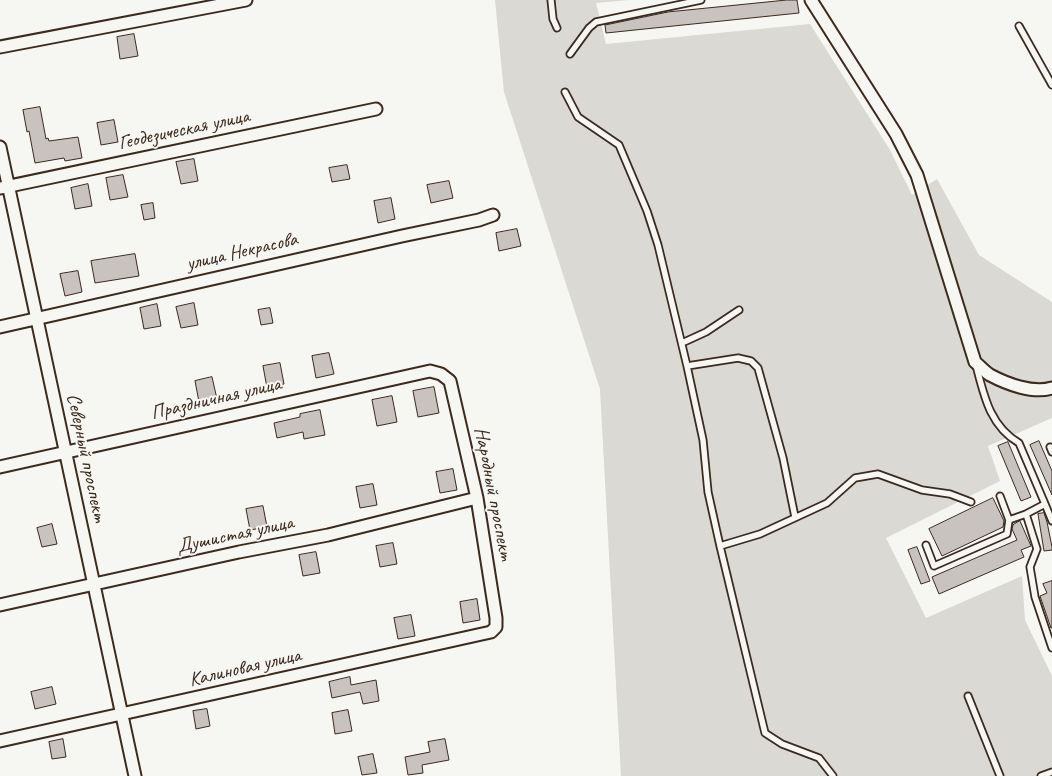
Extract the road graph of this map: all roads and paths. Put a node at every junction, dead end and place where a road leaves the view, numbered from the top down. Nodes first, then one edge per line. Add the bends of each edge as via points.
1 (246, 0) edge
2 (550, 0) edge
3 (701, 0) edge
4 (811, 0) edge
5 (1019, 26) dead end
6 (557, 28) dead end
7 (0, 47) edge
8 (570, 54) dead end
9 (1052, 85) edge
10 (565, 92) dead end
11 (376, 109) dead end
12 (0, 147) edge
13 (4, 187) edge
14 (493, 215) dead end
15 (739, 310) dead end
16 (37, 318) junction
17 (0, 327) edge
18 (682, 343) junction
19 (975, 362) junction
20 (687, 366) junction
21 (441, 374) joint
22 (1052, 388) edge
23 (65, 452) junction
24 (0, 467) edge
25 (1000, 496) dead end
26 (477, 498) junction
27 (971, 502) dead end
28 (1045, 504) junction
29 (1026, 514) junction
30 (795, 517) junction
31 (1009, 520) junction
32 (1052, 521) edge
33 (926, 545) dead end
34 (720, 546) junction
35 (94, 584) junction
36 (0, 605) edge
37 (496, 627) joint
38 (1052, 648) edge
39 (968, 696) dead end
40 (122, 715) junction
41 (0, 741) edge
42 (1052, 772) edge
43 (135, 776) edge
44 (833, 776) edge
45 (1000, 776) edge
46 (1041, 776) edge

1 - 7 street
2 - 6 lane
3 - 8 lane via 596,22
4 - 19 street via 896,134 917,175
5 - 9 lane
10 - 18 lane via 578,117 619,145 658,245
11 - 13 street, Геодезическая улица
12 - 13 street, Северный проспект
13 - 16 street, Северный проспект
14 - 16 street, улица Некрасова
15 - 18 lane via 706,332
16 - 17 street, улица Некрасова
16 - 23 street, Северный проспект
18 - 20 lane
19 - 22 street via 989,374 1018,387 1045,391
19 - 28 lane via 985,398 998,426 1019,443
20 - 30 lane via 738,358 751,361 758,368 783,458
20 - 34 lane
21 - 23 street, Праздничная улица via 430,372 396,379
21 - 26 street, Народный проспект via 450,381
23 - 24 street, Праздничная улица
23 - 35 street, Северный проспект
25 - 31 lane
26 - 35 street, Душистая улица via 328,535
26 - 37 street, Народный проспект
27 - 30 lane via 950,494 922,490 878,474 855,478 827,502
28 - 29 lane
28 - 32 lane
29 - 31 lane
29 - 38 lane via 1037,549 1030,567 1034,597
30 - 34 lane via 760,534
31 - 33 lane via 1007,534 934,566
34 - 44 lane via 765,733 782,744 819,758
35 - 36 street, Душистая улица
35 - 40 street, Северный проспект
37 - 40 street, Калиновая улица via 491,632
39 - 45 lane
40 - 41 street, Калиновая улица
40 - 43 street, Северный проспект
42 - 46 lane

